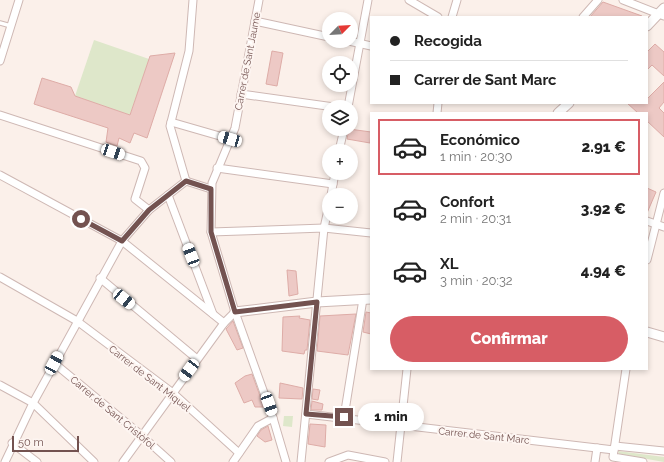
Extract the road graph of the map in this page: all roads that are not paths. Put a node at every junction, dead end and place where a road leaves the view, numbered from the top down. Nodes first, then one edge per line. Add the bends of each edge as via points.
1 (19, 0) edge
2 (193, 0) edge
3 (259, 0) edge
4 (368, 0) edge
5 (409, 0) edge
6 (457, 0) edge
7 (598, 0) edge
8 (623, 0) edge
9 (662, 13) edge
10 (436, 16) edge
11 (452, 16) edge
12 (584, 16) edge
13 (255, 21) junction
14 (0, 23) edge
15 (648, 25) edge
16 (11, 26) junction
17 (322, 35) edge
18 (360, 44) junction
19 (370, 46) edge
20 (0, 61) edge
21 (241, 94) junction
22 (349, 100) edge
23 (322, 105) edge
24 (0, 115) edge
25 (171, 122) junction
26 (230, 139) junction
27 (217, 168) junction
28 (0, 175) edge
29 (334, 180) edge
30 (186, 181) junction
31 (333, 184) junction
32 (332, 188) edge
33 (211, 189) junction
34 (664, 193) edge
35 (168, 195) junction
36 (149, 210) junction
37 (648, 221) edge
38 (325, 224) edge
39 (656, 224) junction
40 (664, 227) edge
41 (324, 228) junction
42 (211, 232) junction
43 (370, 233) edge
44 (122, 241) junction
45 (648, 256) edge
46 (0, 277) edge
47 (100, 278) junction
48 (367, 299) edge
49 (317, 302) junction
50 (235, 312) junction
51 (214, 314) junction
52 (77, 321) junction
53 (224, 323) junction
54 (648, 332) edge
55 (664, 337) edge
56 (198, 359) junction
57 (54, 363) junction
58 (407, 370) edge
59 (626, 370) edge
60 (0, 385) edge
61 (173, 393) junction
62 (32, 403) junction
63 (306, 414) junction
64 (344, 417) junction
65 (274, 418) junction
66 (399, 426) junction
67 (141, 435) junction
68 (12, 444) junction
69 (597, 448) junction
70 (614, 451) junction
71 (664, 451) edge
72 (239, 453) junction
73 (5, 462) edge
74 (37, 462) edge
75 (94, 462) edge
76 (123, 462) edge
77 (171, 462) edge
78 (233, 462) edge
79 (286, 462) edge
80 (301, 462) edge
81 (329, 462) edge
82 (385, 462) edge
83 (396, 462) edge
84 (594, 462) edge
85 (643, 462) edge

1 - 16 street
2 - 25 street via 189,51
3 - 13 street, Carrer de Sant Jaume
4 - 18 street
5 - 10 street
6 - 11 street
7 - 12 street
8 - 9 street
9 - 15 street
13 - 17 street
13 - 21 street, Carrer de Sant Jaume
14 - 16 lane
16 - 20 street
18 - 19 street
18 - 22 street
21 - 23 street
21 - 26 street, Carrer de Sant Jaume via 235,128
24 - 36 street via 141,161 145,168 135,199
25 - 26 street
25 - 30 street
26 - 27 street, Carrer de Sant Jaume
27 - 31 street
27 - 33 street, Carrer de Sant Jaume
28 - 44 street
29 - 31 street
30 - 33 street
30 - 35 street
31 - 32 street
33 - 42 street, Carrer de Sant Jaume
34 - 39 street
35 - 36 street
35 - 51 street
36 - 44 street
37 - 39 street
38 - 41 street
39 - 40 street
39 - 45 street
41 - 42 street
41 - 43 street
41 - 49 street
42 - 50 street, Carrer de Sant Jaume
44 - 47 street
44 - 51 street
46 - 52 street, Carrer de Sant Miquel
47 - 52 street
47 - 56 street
48 - 49 street
48 - 64 street
49 - 50 street
49 - 63 street
50 - 53 street
50 - 65 street, Carrer de Sant Jaume
51 - 53 street
52 - 57 street
52 - 61 street, Carrer de Sant Miquel
53 - 56 street
54 - 55 street
56 - 61 street
57 - 62 street
57 - 67 street, Carrer de Sant Cristòfol
58 - 66 street
59 - 70 street
60 - 62 street
61 - 67 street
61 - 72 street, Carrer de Sant Miquel
62 - 68 street
62 - 75 street
63 - 64 street, Carrer de Sant Marc
63 - 80 street
64 - 66 street, Carrer de Sant Marc
65 - 72 street via 258,426
65 - 79 street, Carrer de Sant Jaume
66 - 69 street, Carrer de Sant Marc
66 - 83 street
67 - 76 street
67 - 77 street, Carrer de Sant Cristòfol
68 - 73 street
68 - 74 street
69 - 70 street, Carrer de Sant Marc
69 - 84 street
70 - 71 street, Carrer de Sant Marc
70 - 85 street, Carrer de Sant Marc
72 - 78 street
81 - 82 street via 348,455

